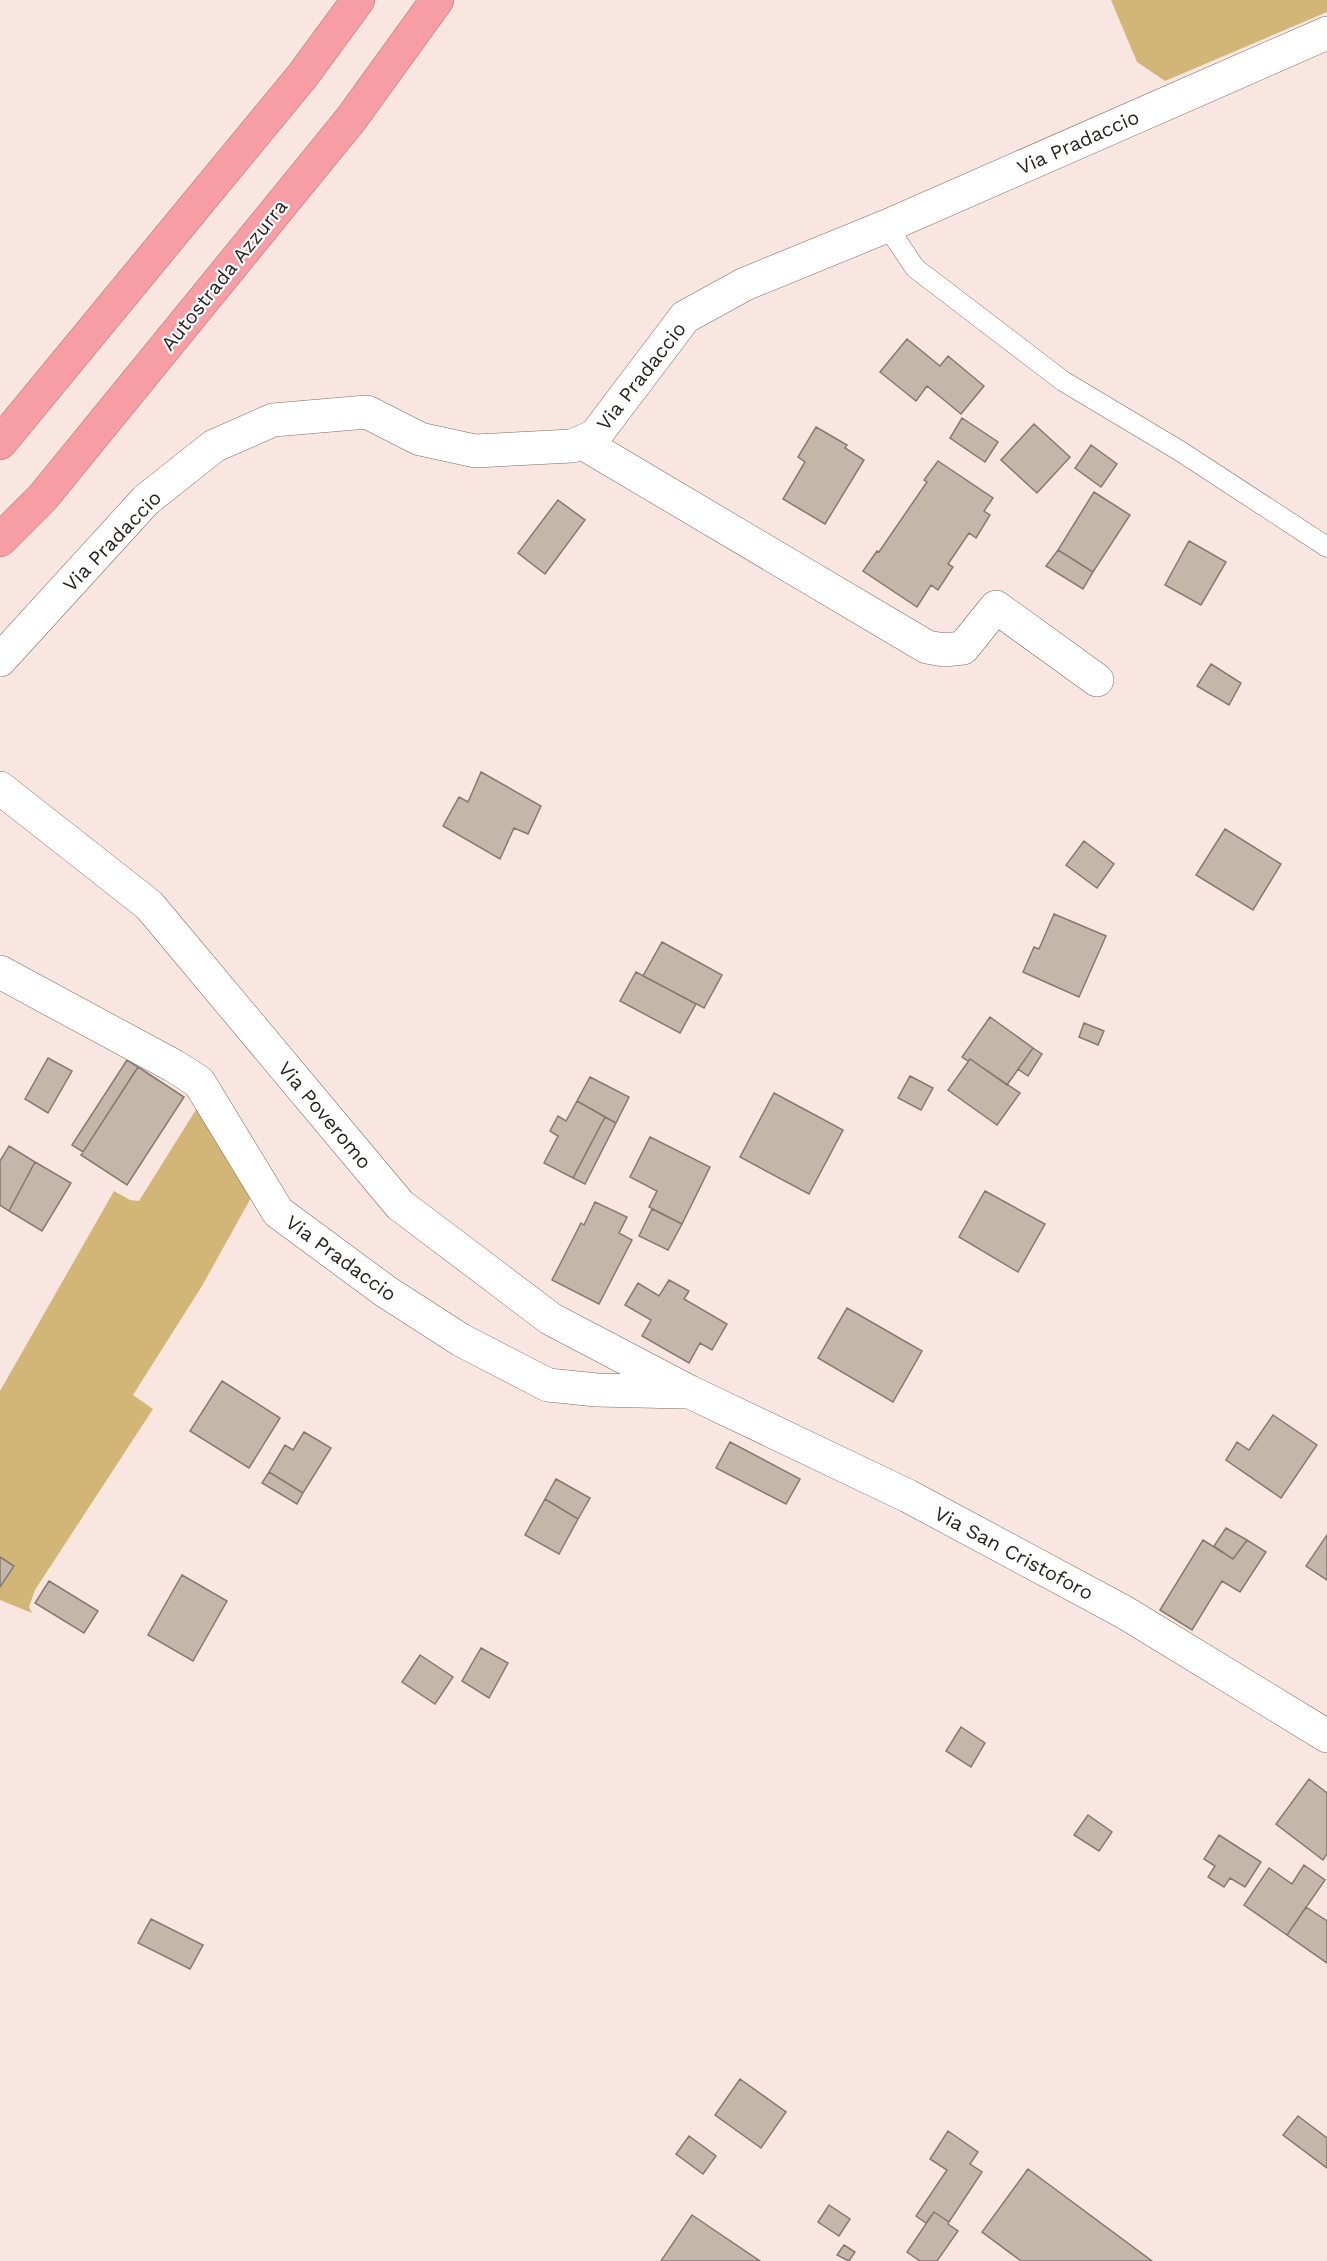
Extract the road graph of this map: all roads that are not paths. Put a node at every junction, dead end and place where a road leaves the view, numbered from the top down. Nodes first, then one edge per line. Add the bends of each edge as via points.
1 (358, 0) edge
2 (438, 0) edge
3 (1327, 33) edge
4 (887, 226) junction
5 (581, 442) junction
6 (0, 443) edge
7 (0, 540) edge
8 (1327, 547) edge
9 (0, 660) edge
10 (1096, 680) dead end
11 (0, 788) edge
12 (0, 972) edge
13 (690, 1392) junction
14 (1327, 1736) edge

1 - 6 highway via 303,75
2 - 7 highway, Autostrada Azzurra via 344,128 43,497
3 - 4 street, Via Pradaccio
4 - 5 street, Via Pradaccio via 745,284 685,317 595,436
4 - 8 lane via 915,268 1063,381 1180,451
5 - 9 street, Via Pradaccio via 572,446 475,451 420,439 367,412 273,420 214,447 146,500
5 - 10 street via 927,647 963,648 996,607
11 - 13 street, Via Poveromo via 149,904 400,1205 551,1319
12 - 13 street, Via Pradaccio via 200,1082 278,1212 385,1291 461,1340 548,1385
13 - 14 street, Via San Cristoforo via 908,1496 1124,1612

